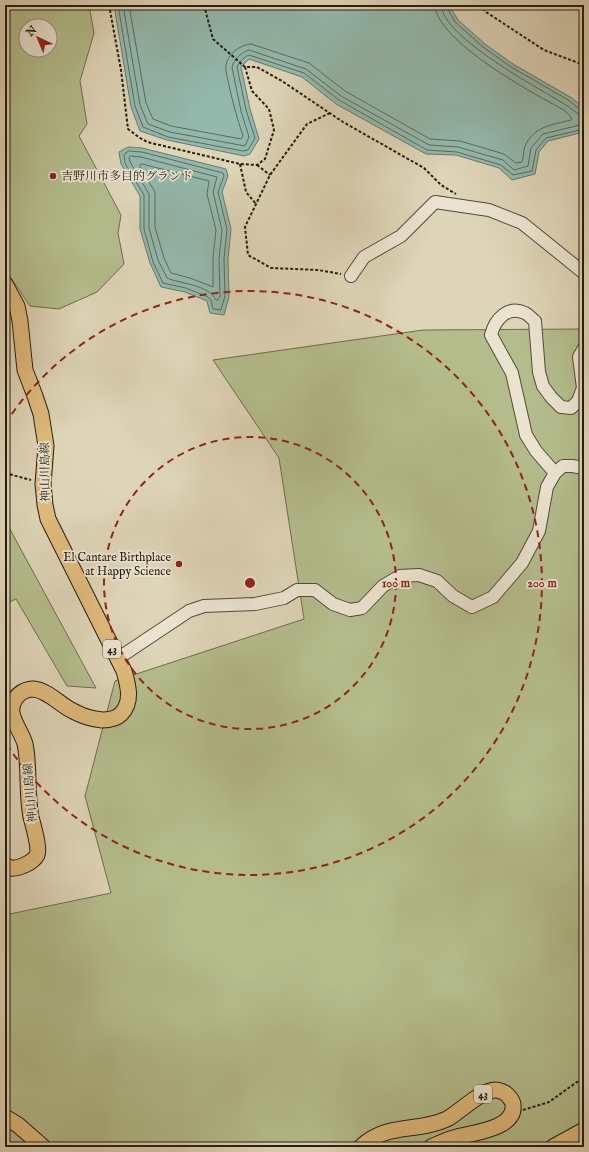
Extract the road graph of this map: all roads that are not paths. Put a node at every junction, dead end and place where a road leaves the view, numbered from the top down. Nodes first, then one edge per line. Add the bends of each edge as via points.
1 (584, 273) edge
2 (350, 276) road end
3 (5, 284) edge
4 (584, 348) edge
5 (584, 468) edge
6 (555, 473) junction
7 (117, 659) junction
8 (5, 865) edge
9 (5, 1117) edge
10 (584, 1130) edge
11 (43, 1147) edge
12 (362, 1147) edge
13 (431, 1147) edge
14 (552, 1147) edge

1 - 2 street via 522,223 489,210 436,202 401,236 364,257
3 - 7 main road, 神山川島線 / 43 via 17,306 24,370 35,396 46,446 43,484 48,518
4 - 6 street via 579,357 583,388 578,401 571,408 562,407 551,397 539,372 535,321 525,313 512,311 501,316 493,325 491,335 512,373 526,435
5 - 6 street via 563,466
6 - 7 street via 547,487 539,531 522,563 493,597 472,607 453,596 437,581 419,575 400,576 383,586 362,608 350,610 333,604 315,590 297,590 284,598 255,604 204,606 189,611
7 - 8 main road, 神山川島線 / 43 via 124,671 129,690 128,700 126,709 110,720 88,718 72,711 45,692 34,689 24,691 13,703 11,712 27,753 30,810 38,847 37,855 32,861 10,868
9 - 11 main road
10 - 14 main road
12 - 13 main road, 43 via 368,1140 392,1130 420,1127 445,1120 485,1093 496,1090 507,1094 514,1104 513,1113 496,1127

